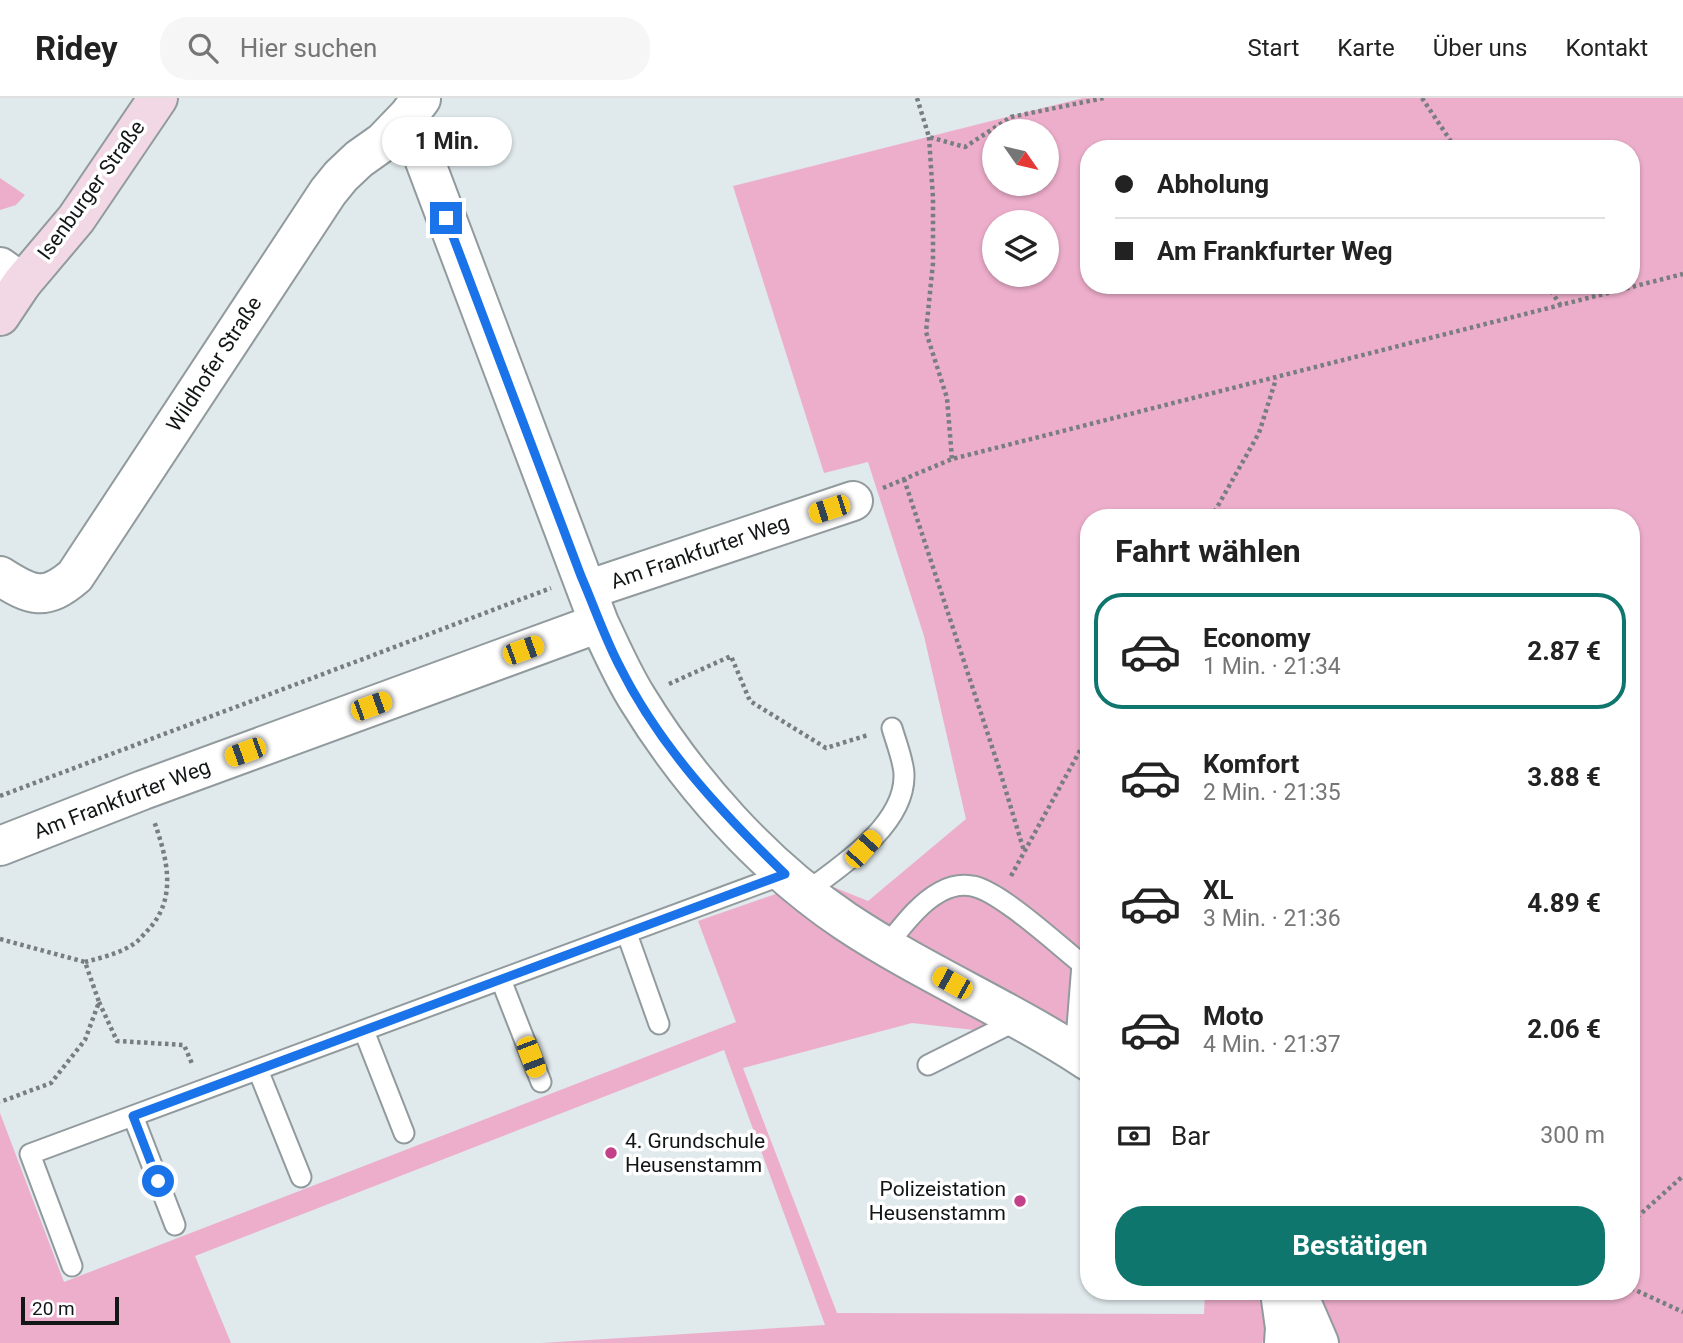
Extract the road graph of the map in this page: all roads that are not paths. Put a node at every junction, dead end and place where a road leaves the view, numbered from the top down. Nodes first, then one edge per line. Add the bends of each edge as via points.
1 (158, 98) edge
2 (415, 107) edge
3 (11, 275) edge
4 (0, 316) edge
5 (853, 501) road end
6 (0, 576) edge
7 (589, 596) junction
8 (892, 728) road end
9 (0, 846) edge
10 (795, 883) junction
11 (626, 934) junction
12 (886, 946) junction
13 (1080, 962) edge
14 (501, 980) junction
15 (1018, 1020) junction
16 (659, 1024) dead end
17 (363, 1031) junction
18 (1080, 1056) edge
19 (928, 1065) dead end
20 (258, 1070) junction
21 (541, 1082) dead end
22 (133, 1116) junction
23 (404, 1133) dead end
24 (301, 1178) dead end
25 (175, 1225) dead end
26 (72, 1266) dead end
27 (1281, 1300) edge
28 (1300, 1300) edge
29 (1283, 1343) edge
30 (1319, 1343) edge

1 - 3 main road, Isenburger Straße via 76,219
2 - 6 street, Wildhofer Straße via 328,192 75,576 61,588 39,594
2 - 7 street, Am Frankfurter Weg
3 - 4 main road, Isenburger Straße
5 - 7 street, Am Frankfurter Weg
7 - 9 street, Am Frankfurter Weg via 143,790
7 - 10 street, Am Frankfurter Weg via 619,666 667,743 726,816
8 - 10 lane via 904,774 895,807 863,849
10 - 11 lane
10 - 12 street, Am Frankfurter Weg
11 - 14 lane
11 - 16 lane
12 - 13 lane via 919,908 940,892 973,886 1011,907
12 - 15 street, Am Frankfurter Weg
14 - 17 lane
14 - 21 lane
15 - 18 street, Am Frankfurter Weg
15 - 19 lane
17 - 20 lane
17 - 23 lane
20 - 22 lane
20 - 24 lane
22 - 25 lane
22 - 26 lane via 30,1154
27 - 29 street
28 - 30 street

